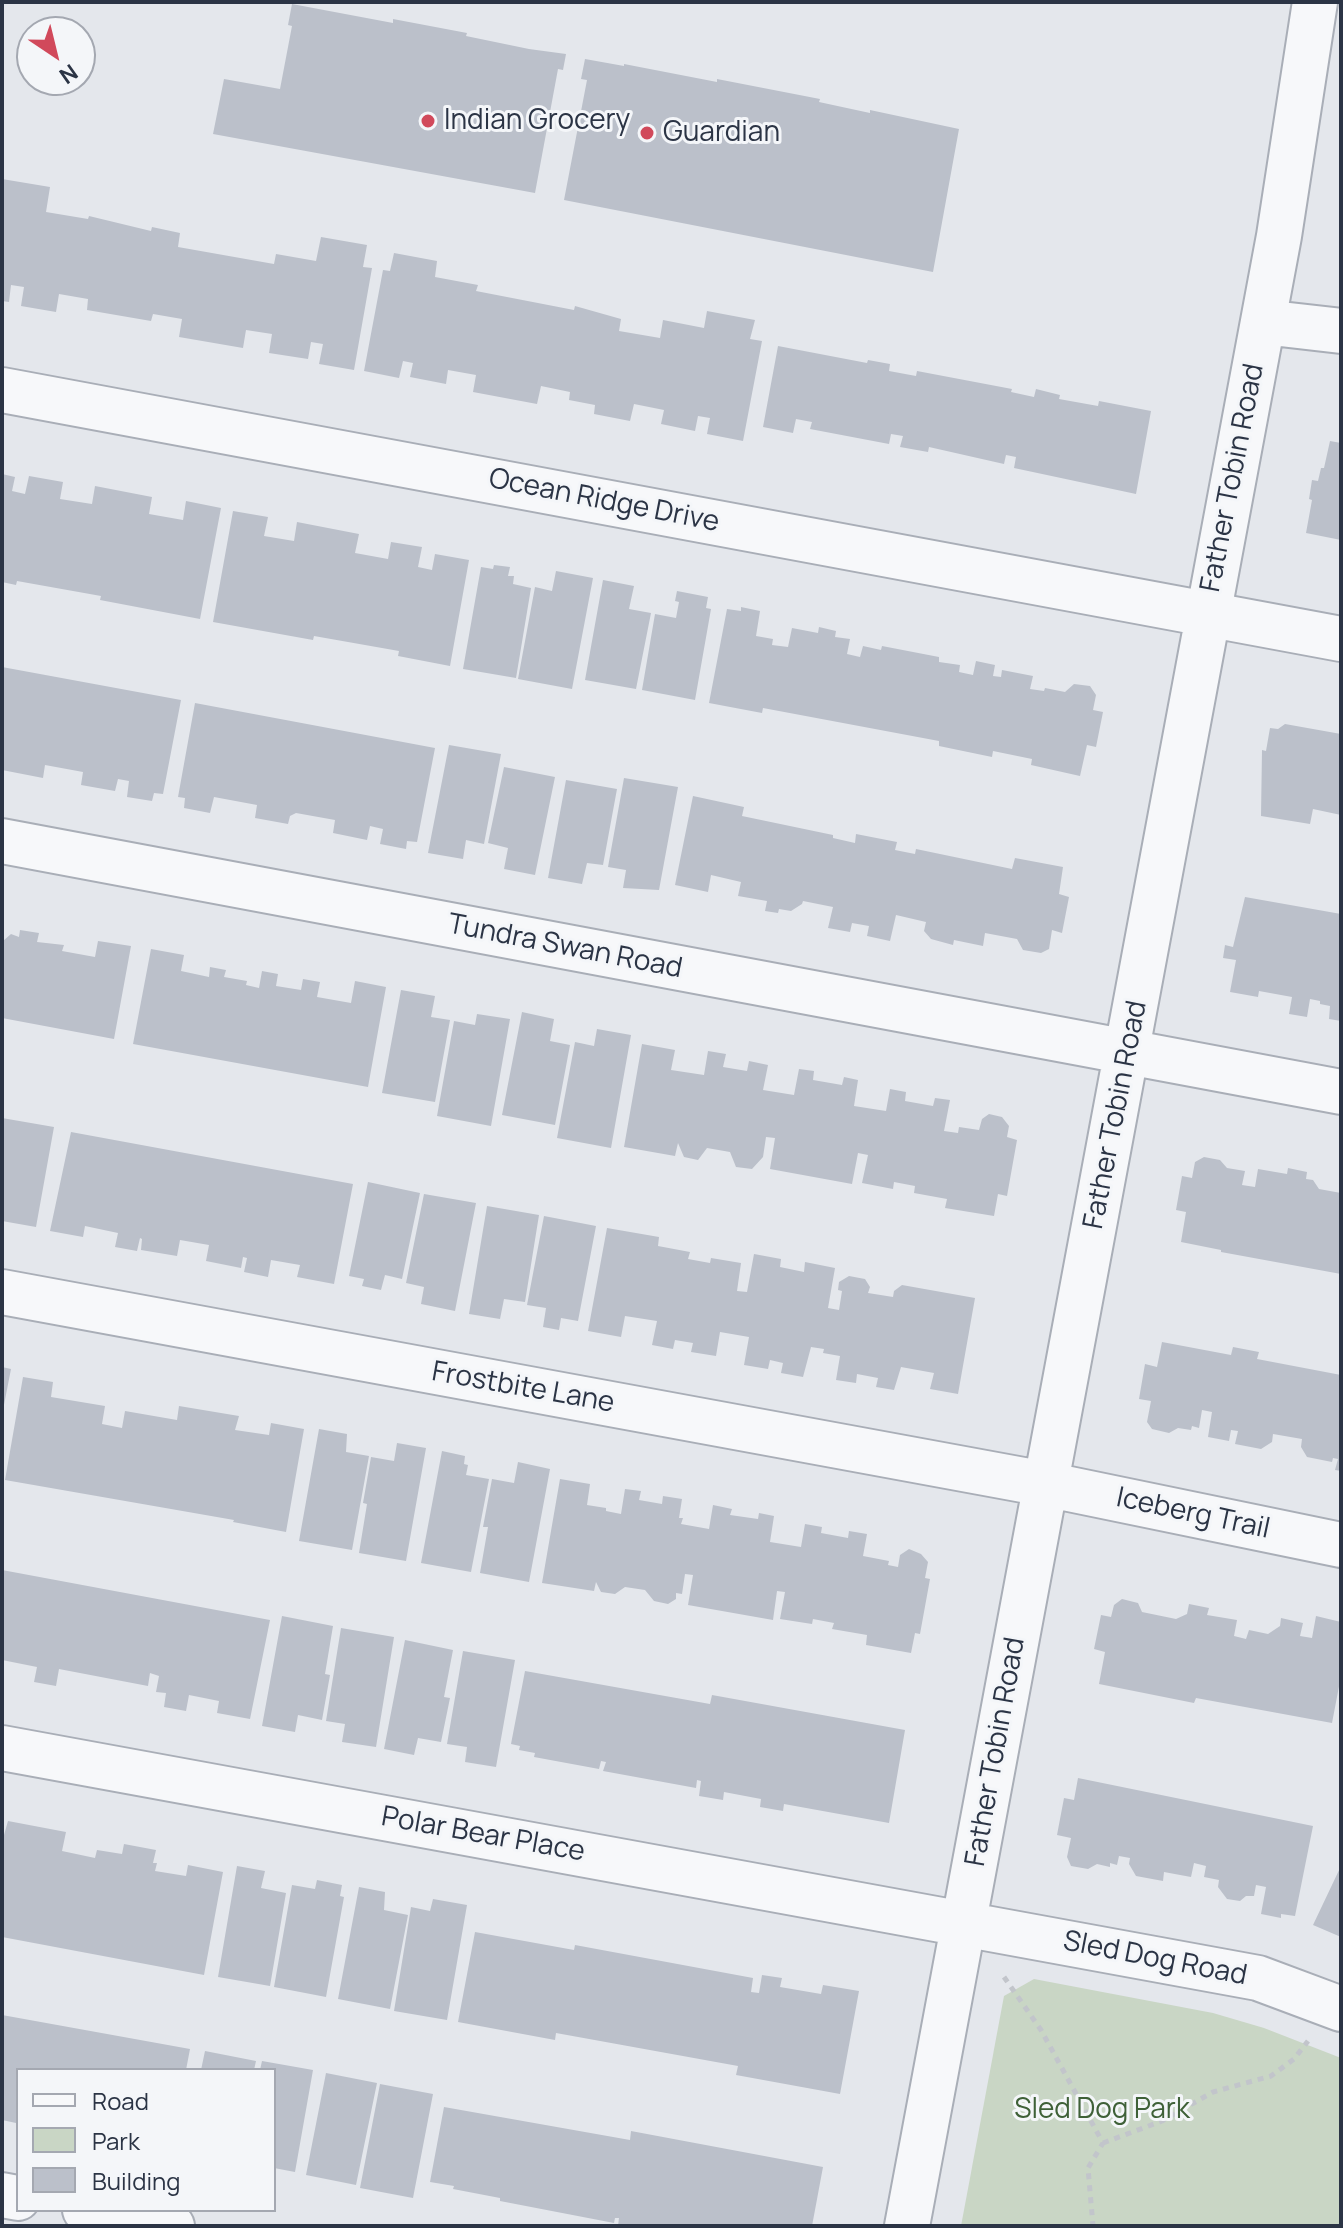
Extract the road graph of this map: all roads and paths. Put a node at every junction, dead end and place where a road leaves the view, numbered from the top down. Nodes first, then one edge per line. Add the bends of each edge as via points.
1 (1315, 2) edge
2 (1263, 322) junction
3 (1341, 331) edge
4 (2, 390) edge
5 (1207, 613) junction
6 (1341, 639) edge
7 (2, 841) edge
8 (1128, 1052) junction
9 (1341, 1092) edge
10 (2, 1292) edge
11 (1045, 1484) junction
12 (1341, 1545) edge
13 (2, 1748) edge
14 (965, 1923) junction
15 (1004, 1977) dead end
16 (1341, 2009) edge
17 (1309, 2041) dead end
18 (1103, 2143) junction
19 (96, 2212) edge
20 (172, 2226) edge
21 (907, 2226) edge
22 (1093, 2226) edge

1 - 2 street, Father Tobin Road
2 - 3 street
2 - 5 street, Father Tobin Road
4 - 5 street, Ocean Ridge Drive
5 - 6 street, Ocean Ridge Drive
5 - 8 street, Father Tobin Road
7 - 8 street, Tundra Swan Road
8 - 9 street, Tundra Swan Road
8 - 11 street, Father Tobin Road
10 - 11 street, Frostbite Lane
11 - 12 street, Iceberg Trail
11 - 14 street, Father Tobin Road
13 - 14 street, Polar Bear Place
14 - 16 street, Sled Dog Road via 1258,1978
14 - 21 street, Father Tobin Road
15 - 18 path via 1041,2030
17 - 18 path via 1271,2076 1213,2092 1162,2121
18 - 22 path via 1088,2168
19 - 20 street

